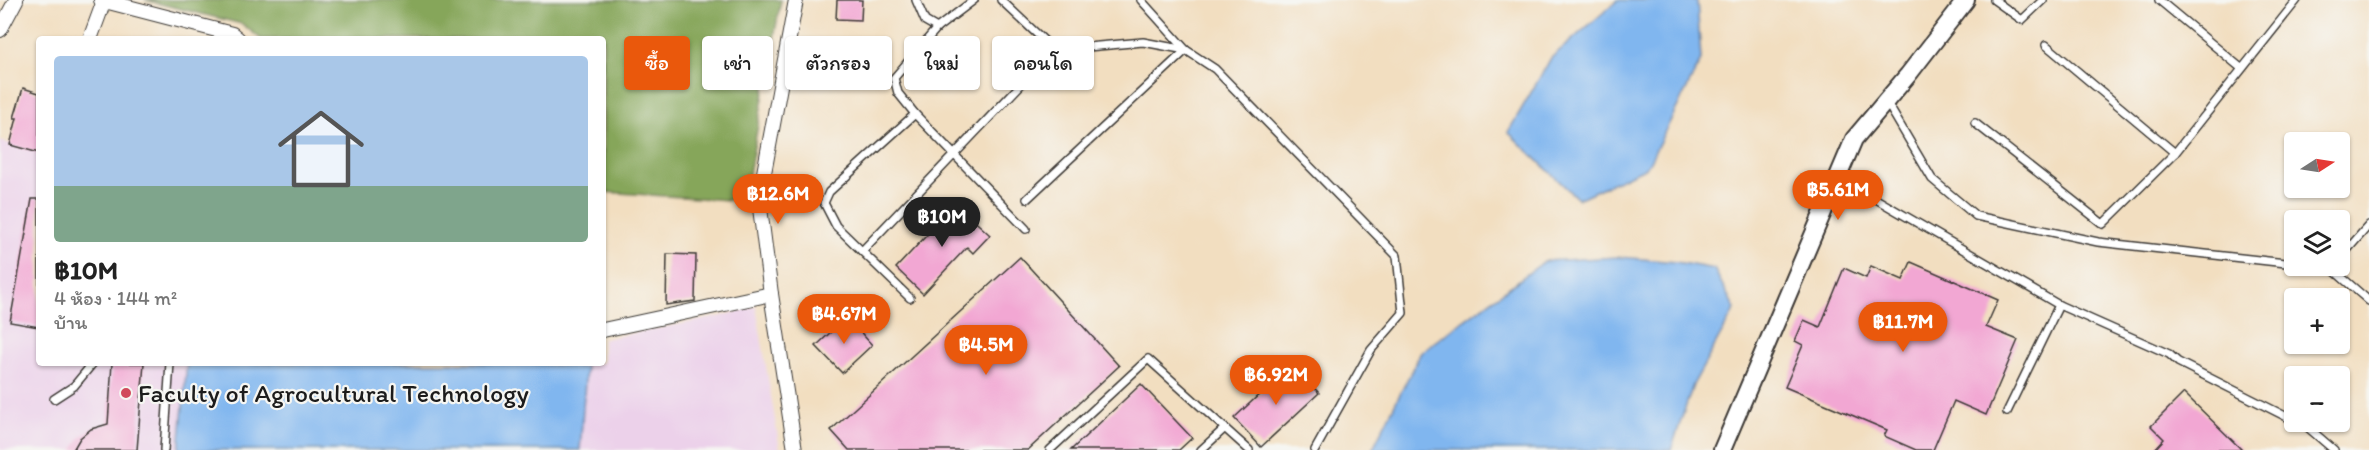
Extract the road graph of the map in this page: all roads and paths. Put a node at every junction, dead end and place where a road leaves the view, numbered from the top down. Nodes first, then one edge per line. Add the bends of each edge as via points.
1 (16, 0) edge
2 (103, 0) edge
3 (796, 0) edge
4 (916, 0) edge
5 (974, 0) edge
6 (1001, 0) edge
7 (1142, 0) edge
8 (1966, 0) edge
9 (1994, 0) edge
10 (2043, 0) edge
11 (2159, 0) edge
12 (2297, 0) edge
13 (937, 28) junction
14 (0, 30) edge
15 (91, 36) edge
16 (234, 36) edge
17 (1039, 36) edge
18 (2046, 45) dead end
19 (1094, 46) edge
20 (1186, 50) junction
21 (2241, 68) junction
22 (1015, 90) edge
23 (1886, 102) junction
24 (915, 114) junction
25 (1975, 123) dead end
26 (954, 153) junction
27 (2175, 153) junction
28 (1838, 177) junction
29 (1027, 199) dead end
30 (2369, 225) edge
31 (1026, 229) dead end
32 (2350, 247) edge
33 (862, 251) junction
34 (2284, 263) edge
35 (2342, 276) edge
36 (771, 294) junction
37 (910, 298) dead end
38 (2369, 301) edge
39 (2059, 305) junction
40 (606, 329) edge
41 (91, 366) edge
42 (170, 366) edge
43 (54, 399) dead end
44 (2007, 412) dead end
45 (2284, 415) edge
46 (1225, 428) junction
47 (2313, 432) edge
48 (164, 450) edge
49 (795, 450) edge
50 (1050, 450) edge
51 (1201, 450) edge
52 (1249, 450) edge
53 (1315, 450) edge
54 (1722, 450) edge
55 (2334, 450) edge

1 - 14 street
2 - 15 street
2 - 16 street
3 - 36 street via 759,200
4 - 13 lane via 925,21
5 - 13 lane
6 - 17 lane
7 - 20 lane
8 - 23 street
9 - 10 lane via 2022,20
11 - 21 lane
12 - 21 lane
13 - 24 lane via 894,78 898,93
18 - 27 lane
19 - 20 lane via 1143,42
20 - 29 lane
20 - 53 lane via 1215,69 1397,256 1403,313 1371,350
21 - 27 lane
22 - 26 lane
23 - 28 street via 1854,139
23 - 34 lane via 1932,179 1976,216 2098,242
24 - 26 lane
24 - 33 lane via 825,197 828,214 836,226
25 - 27 lane via 2103,224
26 - 31 lane
26 - 33 lane
28 - 39 lane
28 - 54 street
30 - 32 lane
33 - 37 lane
35 - 38 lane
36 - 40 street
36 - 49 street
39 - 44 lane
39 - 45 lane via 2169,354
41 - 43 lane via 74,386
42 - 48 lane
46 - 50 lane via 1148,359
46 - 51 lane
46 - 52 lane
47 - 55 lane

